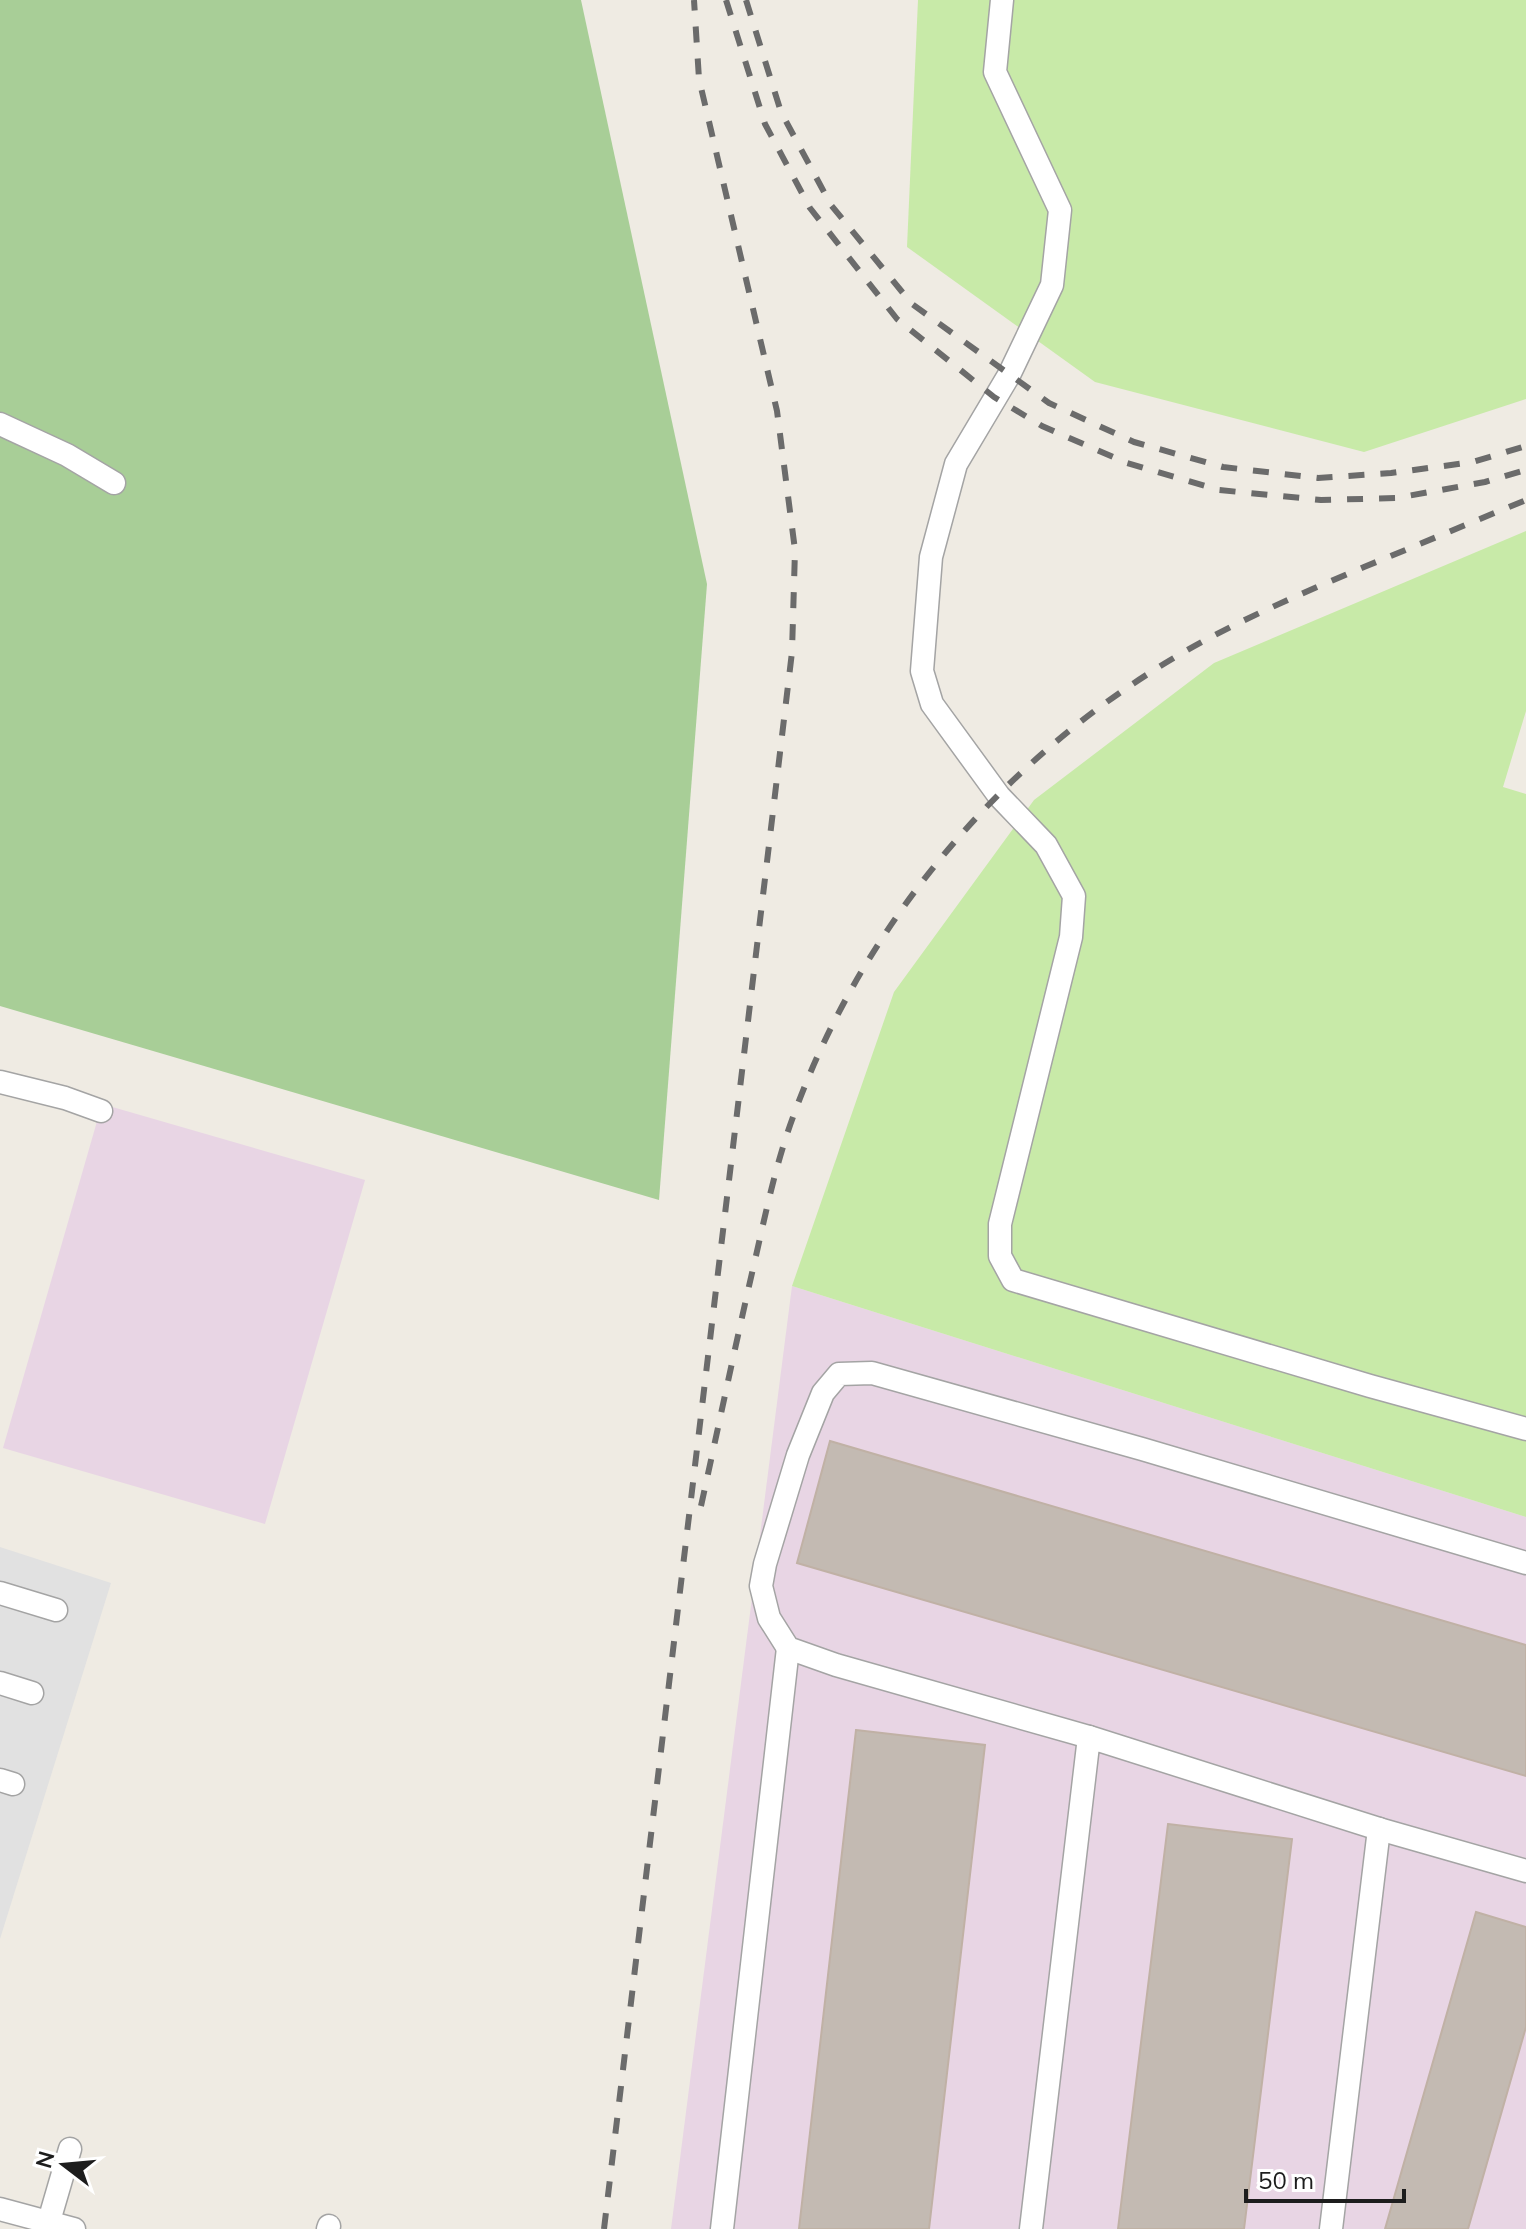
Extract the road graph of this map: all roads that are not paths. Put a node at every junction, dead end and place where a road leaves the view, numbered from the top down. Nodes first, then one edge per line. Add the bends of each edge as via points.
1 (1002, 0) edge
2 (0, 424) edge
3 (114, 483) dead end
4 (0, 1082) edge
5 (101, 1111) dead end
6 (1526, 1429) edge
7 (1526, 1563) edge
8 (0, 1593) edge
9 (56, 1610) dead end
10 (788, 1648) junction
11 (0, 1683) edge
12 (32, 1693) dead end
13 (1089, 1737) junction
14 (1379, 1829) junction
15 (1526, 1871) edge
16 (70, 2149) dead end
17 (0, 2209) edge
18 (49, 2221) junction
19 (74, 2229) edge
20 (722, 2229) edge
21 (1031, 2229) edge
22 (1331, 2229) edge

1 - 6 lane via 995,72 1060,210 1052,285 1009,375 956,464 931,557 922,671 932,704 999,796 1046,845 1074,896 1071,937 1000,1224 1000,1256 1013,1280
2 - 3 lane
4 - 5 lane
7 - 10 lane via 872,1373 839,1374 823,1393 798,1455 765,1564 761,1586 769,1618
8 - 9 lane
10 - 13 lane
10 - 20 lane
11 - 12 lane
13 - 14 lane
13 - 21 lane
14 - 15 lane
14 - 22 lane
16 - 18 lane
17 - 18 lane
18 - 19 lane

